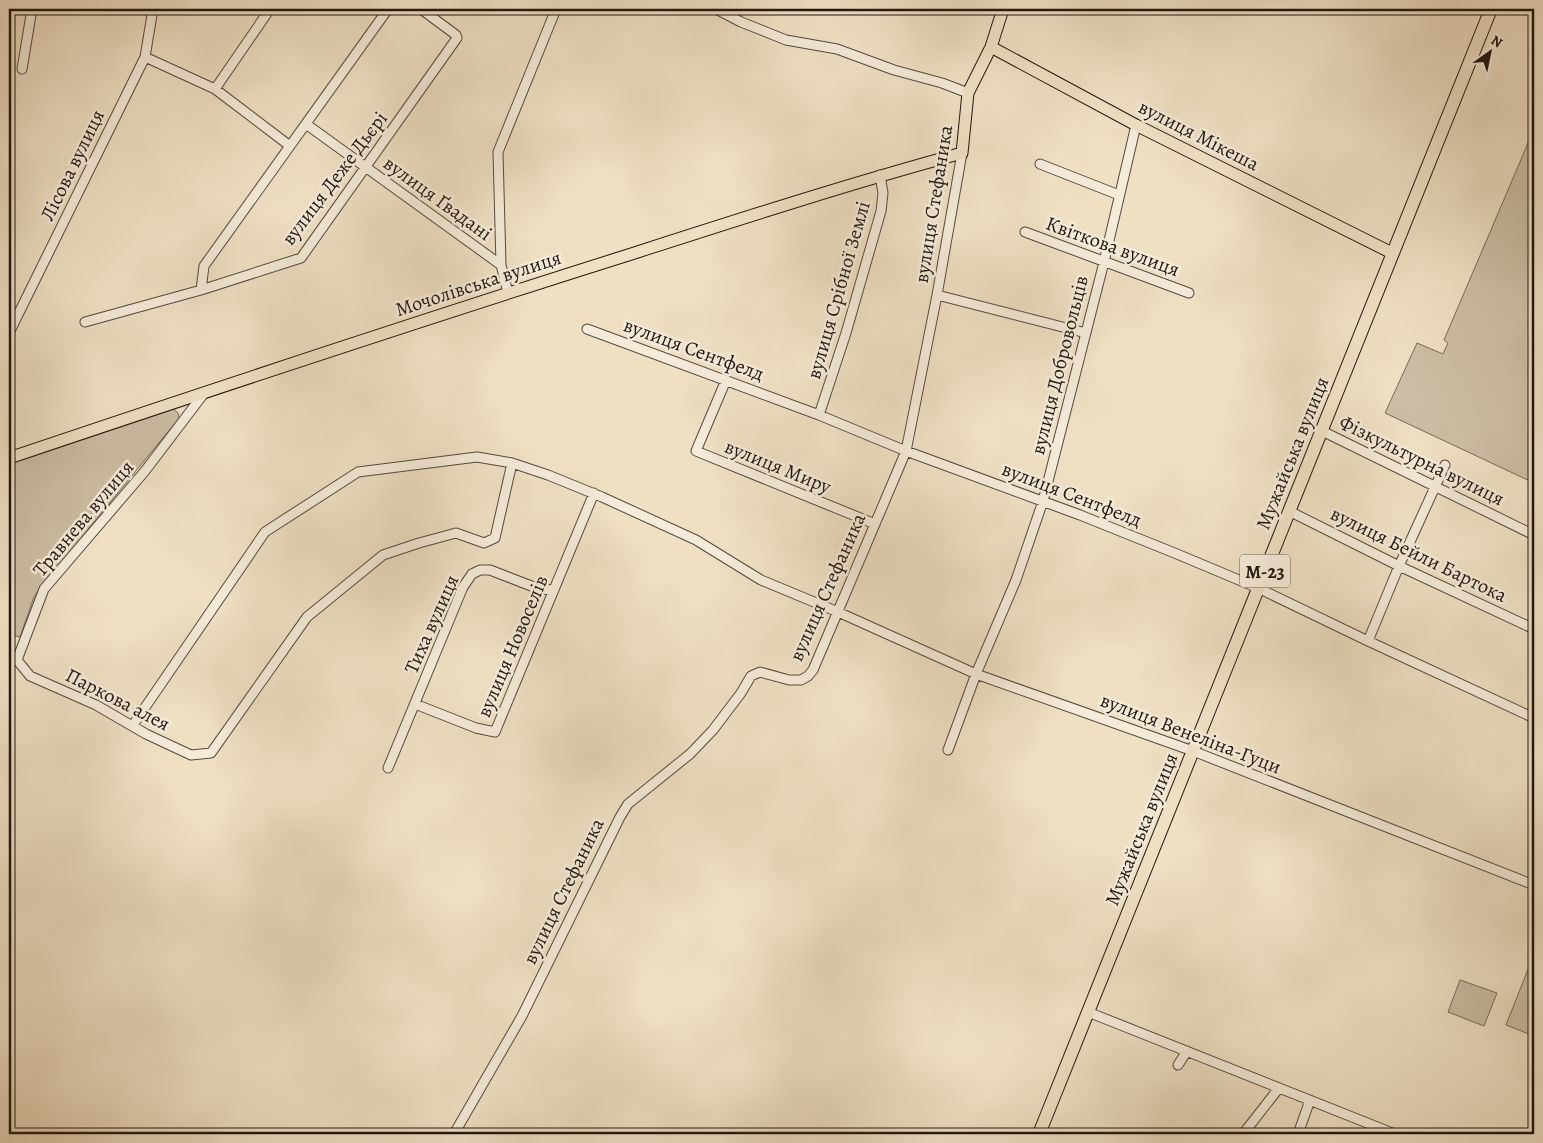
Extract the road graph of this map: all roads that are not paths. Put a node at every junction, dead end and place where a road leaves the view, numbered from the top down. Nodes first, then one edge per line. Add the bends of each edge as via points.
1 (32, 9) edge
2 (153, 9) edge
3 (270, 9) edge
4 (388, 9) edge
5 (421, 9) edge
6 (556, 9) edge
7 (716, 9) edge
8 (1003, 9) edge
9 (1491, 9) edge
10 (991, 47) junction
11 (145, 57) junction
12 (22, 69) dead end
13 (215, 89) junction
14 (968, 93) junction
15 (306, 124) junction
16 (1136, 125) junction
17 (290, 146) junction
18 (962, 153) junction
19 (1040, 164) dead end
20 (366, 168) junction
21 (880, 175) junction
22 (1119, 195) junction
23 (1025, 232) dead end
24 (1392, 253) junction
25 (1104, 262) junction
26 (502, 265) junction
27 (200, 290) junction
28 (1189, 292) dead end
29 (508, 293) junction
30 (938, 295) junction
31 (85, 322) dead end
32 (587, 328) dead end
33 (9, 333) edge
34 (1086, 333) junction
35 (726, 380) junction
36 (205, 392) junction
37 (819, 415) junction
38 (1320, 430) junction
39 (906, 451) junction
40 (9, 458) edge
41 (512, 463) junction
42 (1445, 465) dead end
43 (1434, 487) junction
44 (594, 494) junction
45 (1043, 501) junction
46 (1289, 511) junction
47 (875, 524) junction
48 (1534, 535) edge
49 (1399, 566) junction
50 (1258, 588) junction
51 (554, 590) junction
52 (838, 612) junction
53 (1534, 629) edge
54 (1368, 641) junction
55 (976, 674) junction
56 (30, 676) joint
57 (415, 704) junction
58 (1534, 718) edge
59 (133, 725) junction
60 (948, 750) dead end
61 (1193, 751) junction
62 (388, 768) dead end
63 (1534, 885) edge
64 (1088, 1012) junction
65 (1186, 1051) junction
66 (1178, 1065) dead end
67 (1279, 1088) junction
68 (1310, 1100) junction
69 (454, 1134) edge
70 (1039, 1134) edge
71 (1243, 1134) edge
72 (1298, 1134) edge
73 (1395, 1134) edge

1 - 12 street
2 - 11 street, Лісова вулиця
3 - 13 street
4 - 15 street
5 - 20 street, вулиця Деже Дьєрі via 457,38
6 - 26 street via 498,152
7 - 14 street via 786,40 837,49
8 - 10 main road, вулиця Стефаника
9 - 24 highway, Мужайська вулиця / М-23
10 - 14 main road, вулиця Стефаника
10 - 16 main road, вулиця Мікеша
11 - 13 street
11 - 33 street, Лісова вулиця
13 - 17 street
14 - 18 main road, вулиця Стефаника
15 - 17 street
15 - 20 street, вулиця Ґвадані
16 - 22 street, вулиця Добровольців
16 - 24 main road, вулиця Мікеша
17 - 27 street via 204,266
18 - 21 main road, Мочолівська вулиця
18 - 30 street, вулиця Стефаника
19 - 22 street
20 - 26 street, вулиця Ґвадані
20 - 27 street, вулиця Деже Дьєрі via 301,258
21 - 29 main road, Мочолівська вулиця
21 - 37 street, вулиця Срібної Землі via 881,211
22 - 25 street, вулиця Добровольців
23 - 25 street, Квіткова вулиця
24 - 38 highway, Мужайська вулиця / М-23
25 - 28 street, Квіткова вулиця
25 - 34 street, вулиця Добровольців
26 - 29 street
27 - 31 street, вулиця Деже Дьєрі
29 - 36 main road, Мочолівська вулиця
30 - 34 street
30 - 39 street, вулиця Стефаника
32 - 35 street, вулиця Сентфелд
34 - 45 street, вулиця Добровольців
35 - 37 street, вулиця Сентфелд
35 - 47 street, вулиця Миру via 696,451
36 - 40 main road, Мочолівська вулиця
36 - 56 street, Травнева вулиця via 145,471 44,589 17,660
37 - 39 street, вулиця Сентфелд
38 - 43 street, Фізкультурна вулиця
38 - 46 highway, Мужайська вулиця / М-23
39 - 45 street, вулиця Сентфелд
39 - 47 street, вулиця Стефаника
41 - 44 street, вулиця Венеліна-Гуци
41 - 59 street, вулиця Венеліна-Гуци via 477,457 358,472 265,532
41 - 59 street, Паркова алея via 495,538 484,543 456,533 383,555 307,617 211,753 191,755
42 - 43 street
43 - 48 street, Фізкультурна вулиця
43 - 49 street
44 - 51 street, вулиця Новоселів
44 - 52 street, вулиця Венеліна-Гуци via 696,540 761,580
45 - 50 street, вулиця Сентфелд
45 - 55 street, вулиця Добровольців via 1016,580
46 - 49 street, вулиця Бейли Бартока
46 - 50 highway, Мужайська вулиця / М-23
47 - 52 street, вулиця Стефаника
49 - 53 street, вулиця Бейли Бартока
49 - 54 street
50 - 54 street, вулиця Сентфелд
50 - 61 highway, Мужайська вулиця / М-23
51 - 57 street, Тиха вулиця via 539,589 490,570 472,574 463,587
51 - 57 street, вулиця Новоселів via 495,732 476,728
52 - 55 street, вулиця Венеліна-Гуци
52 - 69 street, вулиця Стефаника via 808,676 789,680 760,672 751,676 713,730 690,754 628,804 522,1016
54 - 58 street, вулиця Сентфелд
55 - 60 street, вулиця Добровольців
55 - 61 street, вулиця Венеліна-Гуци
56 - 59 street, Паркова алея via 96,704
57 - 62 street, Тиха вулиця
61 - 63 street, вулиця Венеліна-Гуци
61 - 64 highway, Мужайська вулиця / М-23
64 - 65 street
64 - 70 highway, Мужайська вулиця / М-23
65 - 66 street
65 - 67 street
67 - 68 street
67 - 71 street
68 - 72 street
68 - 73 street

